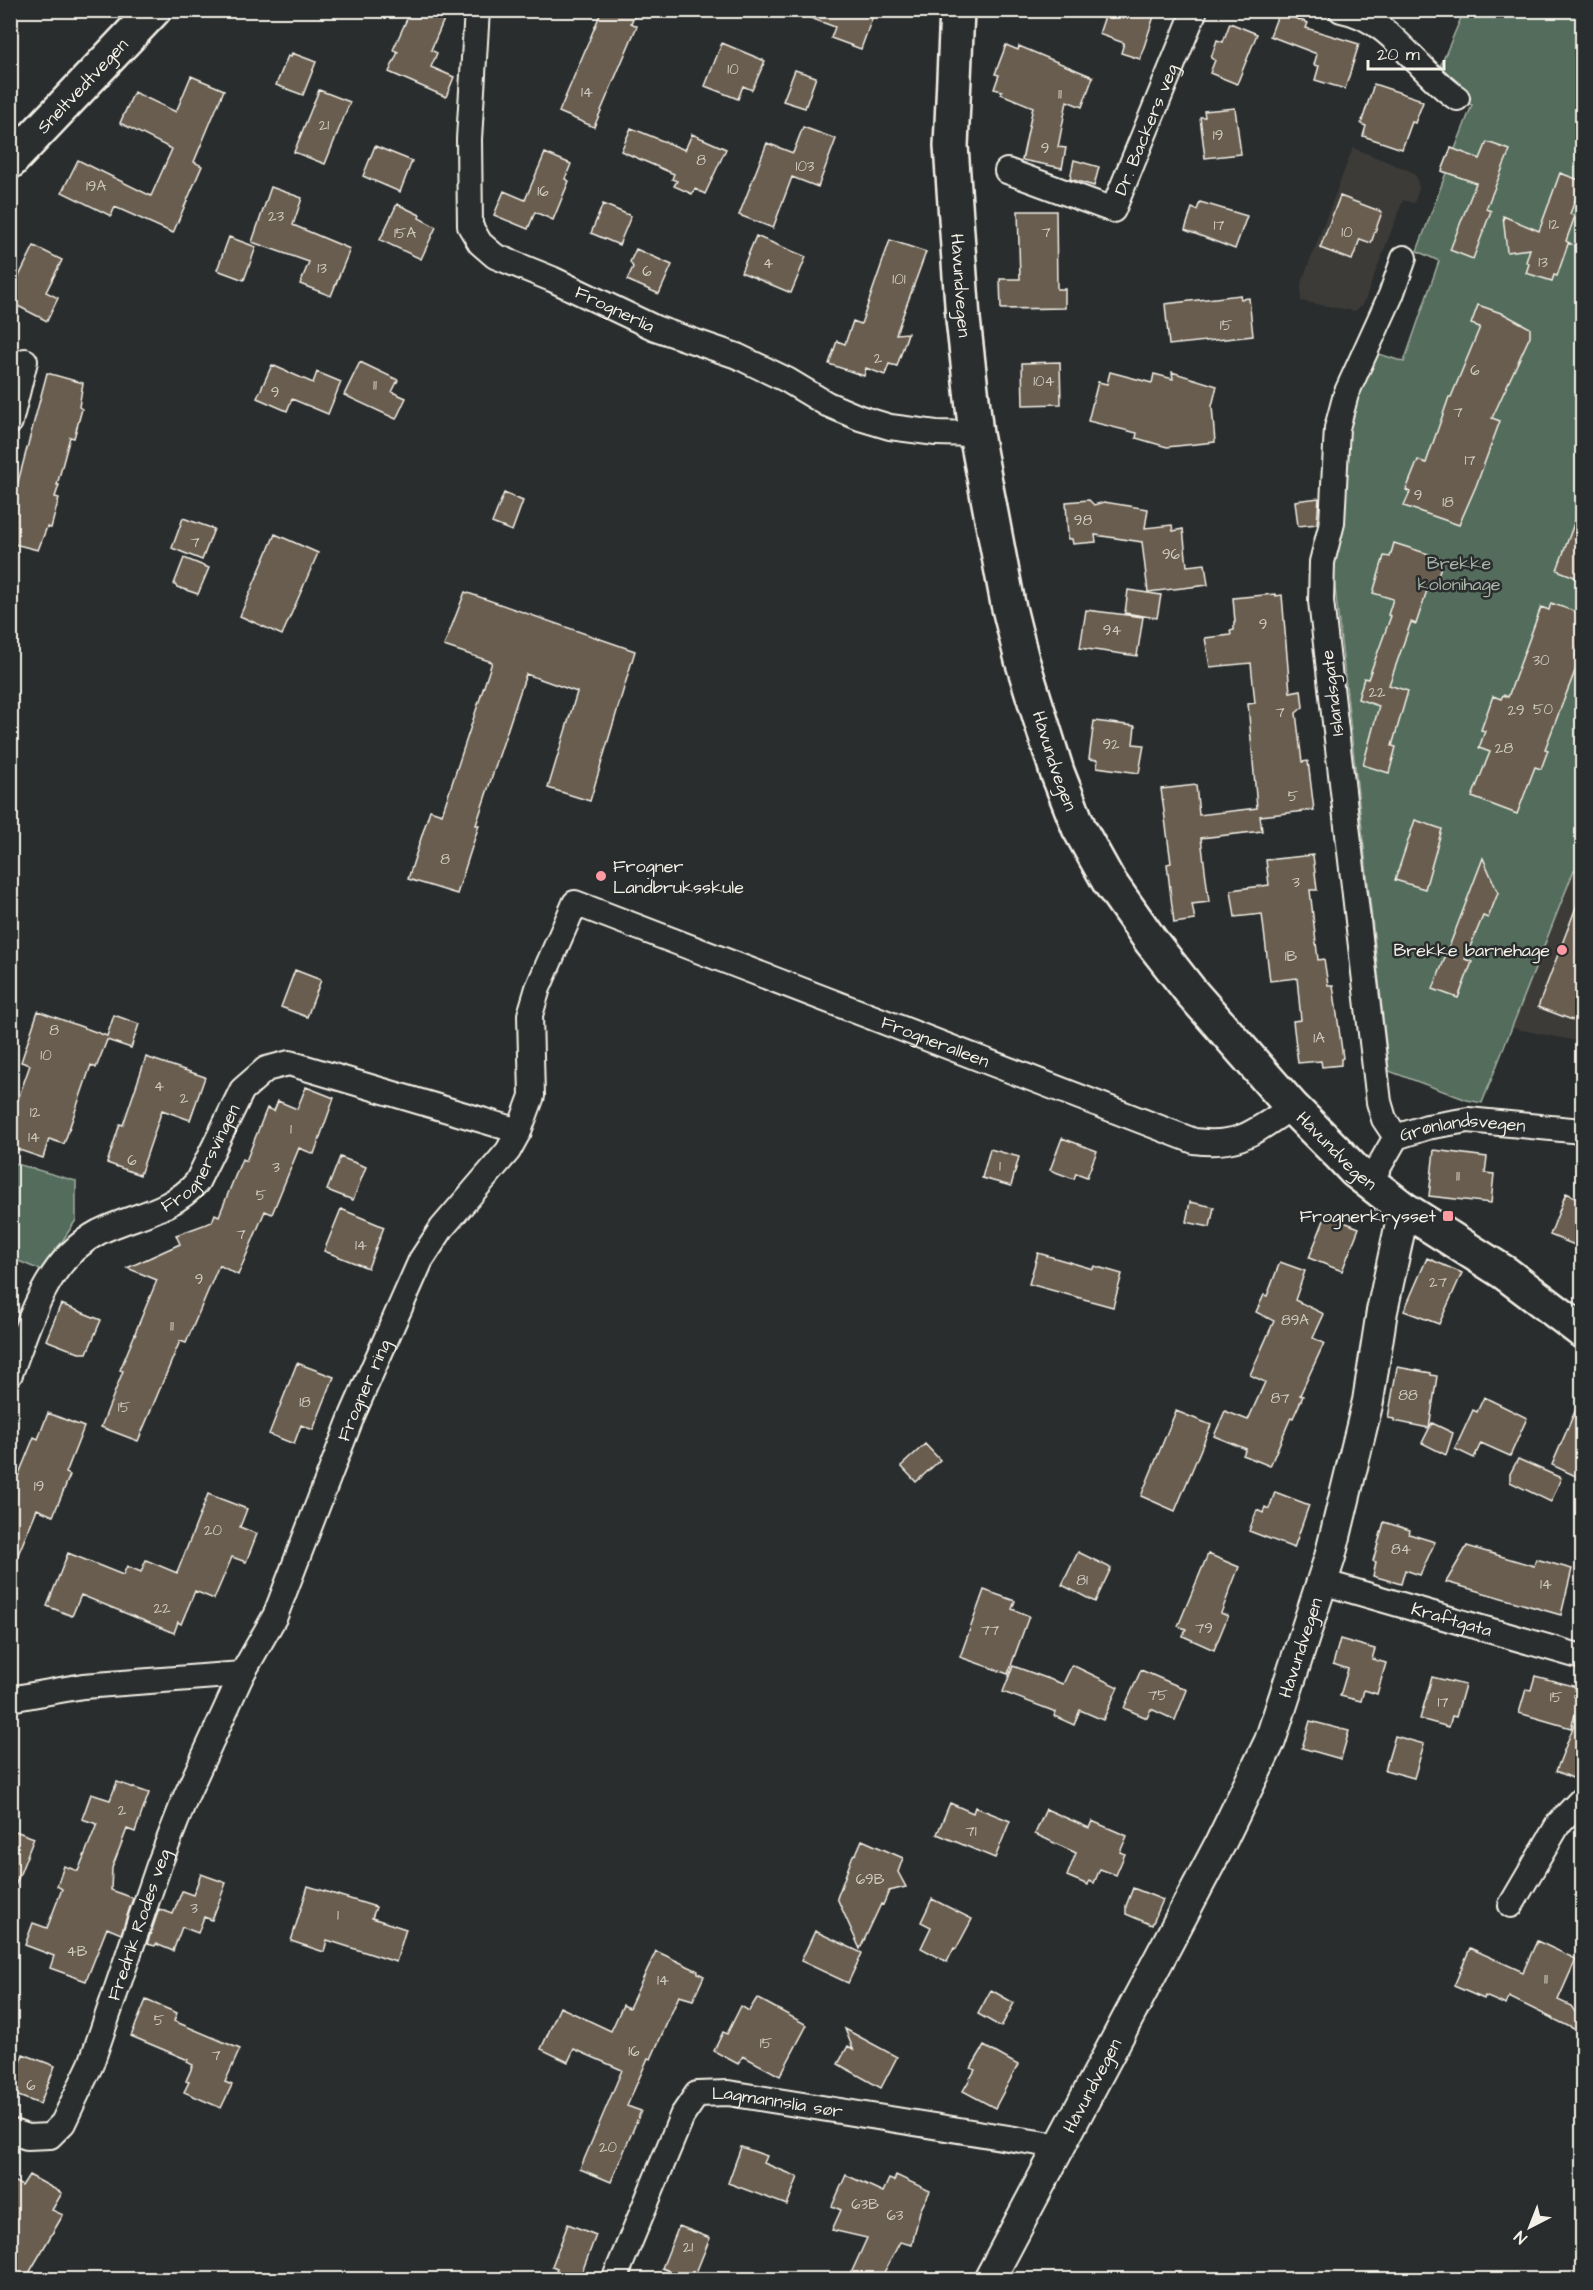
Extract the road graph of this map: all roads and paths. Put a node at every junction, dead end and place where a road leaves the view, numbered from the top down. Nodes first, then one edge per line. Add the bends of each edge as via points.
1 (154, 10) edge
2 (477, 10) edge
3 (957, 10) edge
4 (1195, 10) edge
5 (1341, 10) edge
6 (1457, 98) dead end
7 (10, 162) edge
8 (1007, 171) dead end
9 (1404, 258) dead end
10 (25, 361) dead end
11 (10, 422) edge
12 (976, 434) junction
13 (575, 903) joint
14 (1292, 1107) junction
15 (519, 1131) junction
16 (1582, 1131) edge
17 (1396, 1137) junction
18 (1371, 1182) junction
19 (1404, 1209) junction
20 (1582, 1331) edge
21 (10, 1374) edge
22 (1322, 1582) junction
23 (1582, 1656) edge
24 (242, 1674) junction
25 (10, 1699) edge
26 (1582, 1799) edge
27 (1510, 1905) dead end
28 (10, 2131) edge
29 (1058, 2146) junction
30 (614, 2280) edge
31 (989, 2280) edge

1 - 7 main road, Sneltvedtvegen
2 - 12 street, Frognerlia via 469,139 470,226 480,243 495,256 655,328 738,356 860,418 890,427
3 - 12 main road, Håvundvegen via 951,146 963,319
4 - 8 street, Dr. Backers veg via 1113,210
5 - 6 street via 1383,30
9 - 17 street, Islandsgate via 1346,394 1337,428 1332,523 1322,562 1321,601 1379,1102
10 - 11 street
12 - 14 main road, Håvundvegen via 1022,660 1079,828 1108,880 1151,941
13 - 14 street, Frogneralleen via 1194,1141 1214,1144 1247,1136
13 - 15 street, Frogner ring via 530,1015 532,1096
14 - 18 main road, Håvundvegen
15 - 21 street, Frognersvingen via 289,1063 266,1069 242,1090 197,1182 186,1194 160,1209 100,1232 59,1265 35,1311
15 - 24 street, Frogner ring via 508,1151 442,1228 421,1260 352,1416 275,1616
16 - 17 street, Grønlandsvegen via 1468,1120
17 - 18 street, Grønlandsvegen
18 - 19 main road, Håvundvegen
19 - 20 main road via 1505,1273
19 - 22 street, Håvundvegen via 1363,1423
22 - 23 street, Kraftgata
22 - 29 street, Håvundvegen via 1270,1741 1220,1844
24 - 25 street via 83,1686
24 - 28 street, Fredrik Rodes veg via 186,1796 91,2064 63,2123 50,2136 27,2137
26 - 27 street via 1559,1823
29 - 30 street, Lagmannslia sør via 728,2093 697,2094 682,2116
29 - 31 street, Håvundvegen

